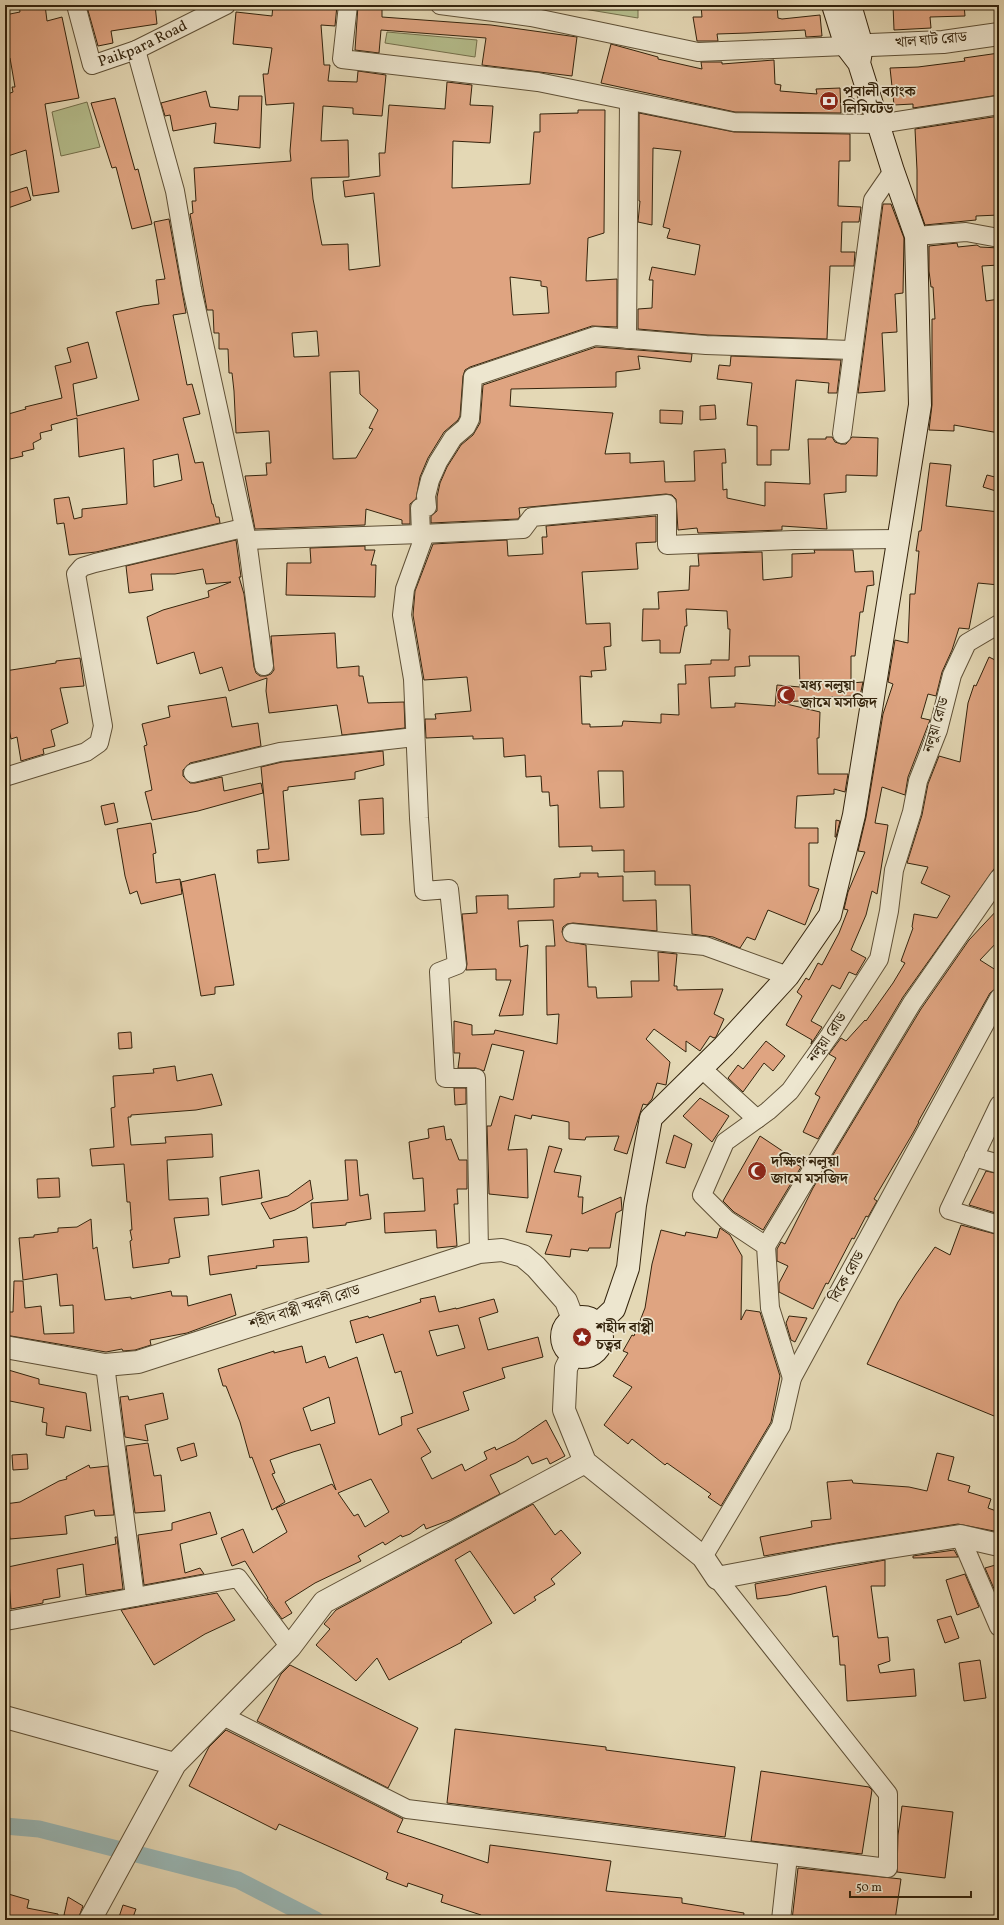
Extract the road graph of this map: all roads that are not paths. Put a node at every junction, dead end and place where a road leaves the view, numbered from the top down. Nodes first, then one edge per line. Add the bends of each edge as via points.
1 (76, 5) edge
2 (226, 5) edge
3 (348, 5) edge
4 (440, 5) edge
5 (833, 5) edge
6 (850, 5) edge
7 (999, 34) edge
8 (136, 50) junction
9 (856, 52) junction
10 (629, 101) junction
11 (999, 105) edge
12 (879, 124) junction
13 (893, 172) junction
14 (916, 236) junction
15 (999, 238) edge
16 (627, 339) junction
17 (852, 350) junction
18 (842, 434) dead end
19 (245, 534) junction
20 (423, 534) junction
21 (898, 539) junction
22 (999, 624) edge
23 (264, 666) dead end
24 (415, 737) junction
25 (193, 773) dead end
26 (5, 777) edge
27 (999, 878) edge
28 (572, 933) dead end
29 (788, 976) junction
30 (999, 998) edge
31 (992, 1027) edge
32 (701, 1068) junction
33 (999, 1105) edge
34 (757, 1119) junction
35 (974, 1157) junction
36 (999, 1164) edge
37 (999, 1226) edge
38 (766, 1246) junction
39 (479, 1252) junction
40 (574, 1319) junction
41 (598, 1324) junction
42 (5, 1347) edge
43 (573, 1354) junction
44 (105, 1365) junction
45 (792, 1378) junction
46 (585, 1462) junction
47 (960, 1536) junction
48 (999, 1545) edge
49 (703, 1557) junction
50 (717, 1578) junction
51 (135, 1597) junction
52 (6, 1621) dead end
53 (999, 1627) edge
54 (290, 1647) junction
55 (223, 1716) junction
56 (5, 1717) edge
57 (175, 1764) junction
58 (788, 1856) junction
59 (90, 1920) edge
60 (781, 1920) edge

1 - 8 street, Paikpara Road via 92,64
2 - 8 street, Paikpara Road
3 - 10 street via 342,59 538,82
4 - 9 street via 531,17 698,52
5 - 9 street
6 - 9 street
7 - 9 street, খাল ঘাট রোড
8 - 19 street via 175,191 192,289
9 - 12 street
10 - 12 street via 734,122
10 - 16 street
11 - 12 street
12 - 13 street
13 - 14 street
13 - 17 street via 873,200
14 - 15 street via 966,232
14 - 21 street via 920,405
16 - 17 street via 706,345
16 - 20 street via 595,336 473,377 470,419 466,427 453,438 430,480 426,496 427,507 420,508
17 - 18 street
19 - 20 street
19 - 23 street
19 - 26 street via 82,567 76,574 103,726 99,743 86,752
20 - 21 street via 523,529 532,517 667,504 667,544
20 - 24 street via 405,589 402,614 413,679
21 - 29 street via 854,816 830,915
22 - 34 street, নলুয়া রোড via 967,643 952,675 938,730 918,781 912,812 894,870 879,959 790,1091
24 - 25 street via 280,752
24 - 39 street via 424,891 449,889 456,965 439,972 445,1078 476,1078
27 - 38 street via 912,1004
28 - 29 street via 705,946
29 - 32 street
30 - 31 street, বিকে রোড
31 - 45 street, বিকে রোড
32 - 34 street
32 - 41 street via 651,1118 635,1205 628,1268 614,1309
33 - 35 street
34 - 38 street, নলুয়া রোড via 725,1142 702,1195 727,1220
35 - 36 street
35 - 37 street via 949,1210
38 - 45 street via 770,1308
39 - 40 street, শহীদ বাপ্পী স্মরণী রোড via 502,1250 523,1256 566,1301
39 - 44 street, শহীদ বাপ্পী স্মরণী রোড via 138,1362
40 - 41 street via 586,1317
40 - 43 street via 565,1327 562,1339
41 - 43 street via 603,1337 598,1350 586,1356
42 - 44 street, শহীদ বাপ্পী স্মরণী রোড
43 - 46 street via 566,1368 564,1410
44 - 51 street
45 - 49 street, বিকে রোড via 781,1426
46 - 49 street
46 - 54 street via 324,1602
47 - 48 street
47 - 50 street
47 - 53 street
49 - 50 street
50 - 58 street via 888,1794 888,1868
51 - 52 street
51 - 54 street via 238,1578
54 - 55 street
55 - 57 street
55 - 58 street via 408,1809
56 - 57 street
57 - 59 street
58 - 60 street

